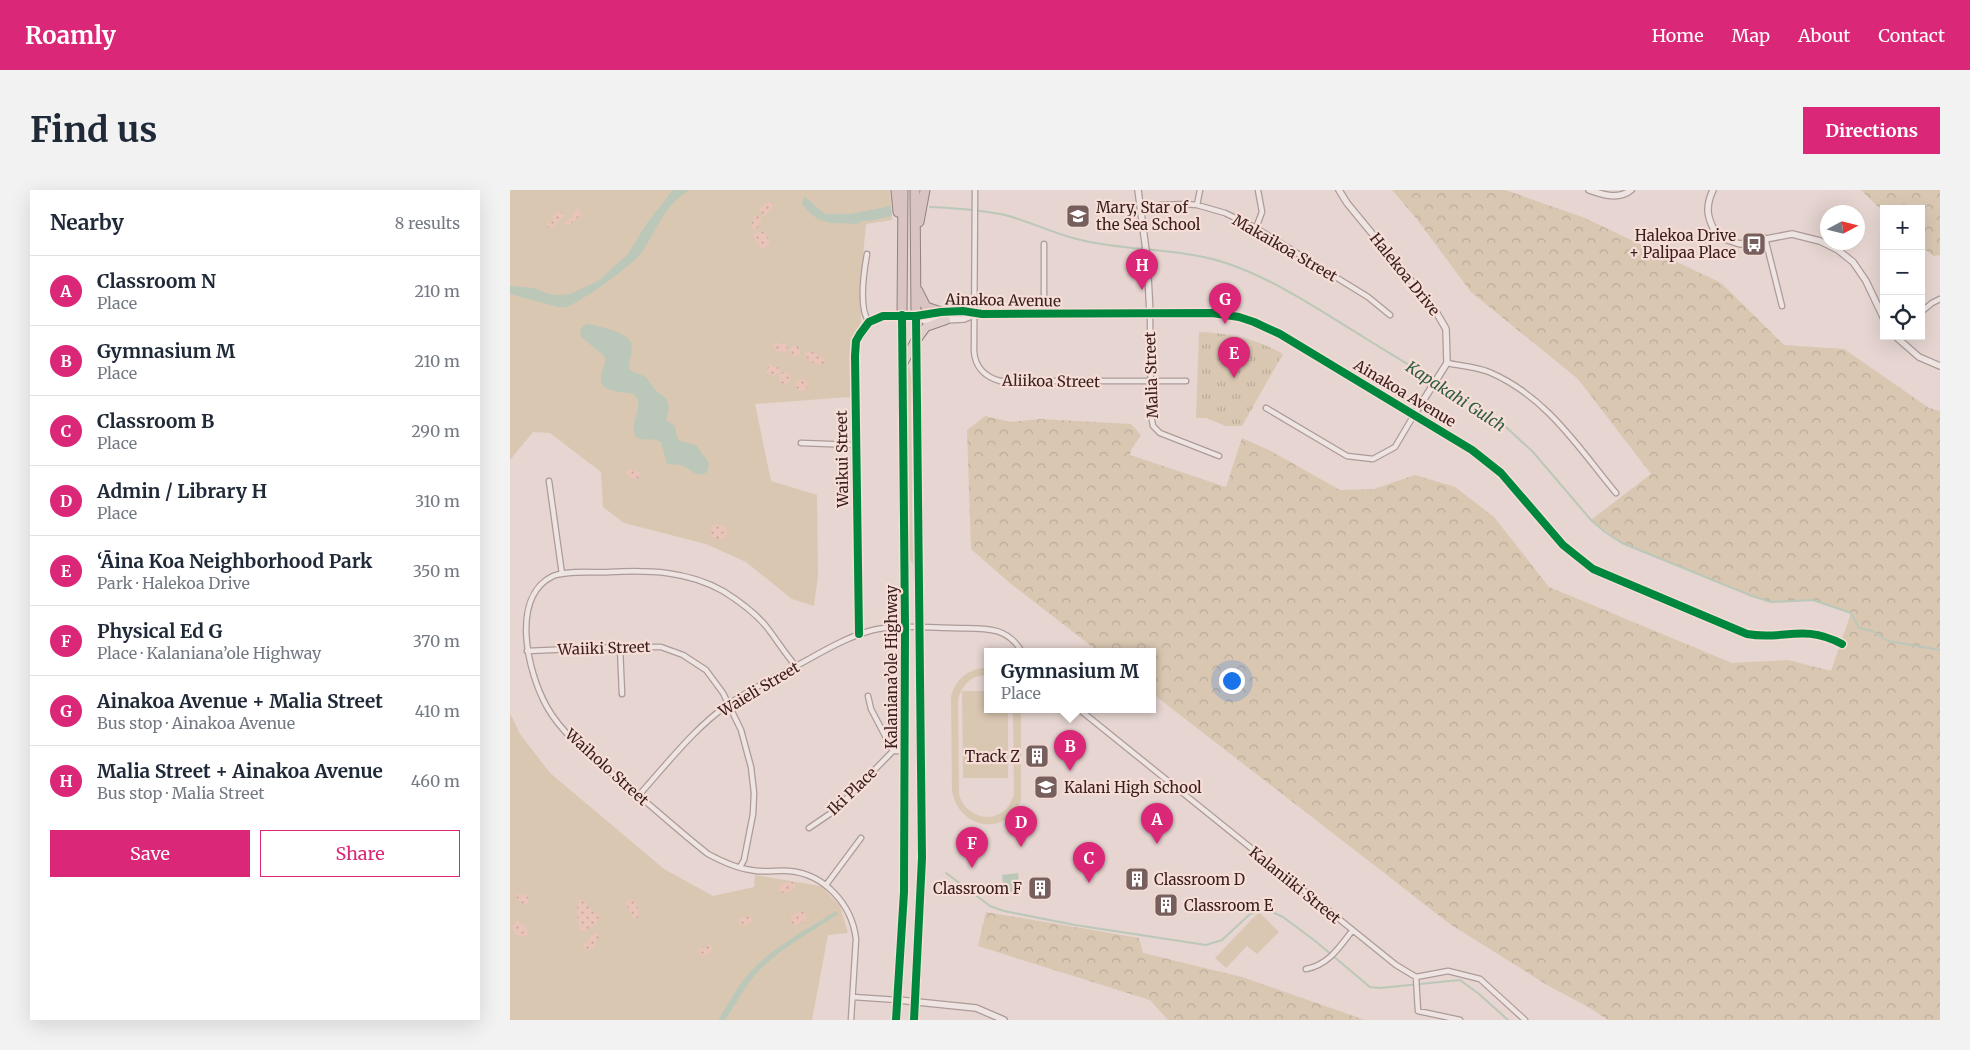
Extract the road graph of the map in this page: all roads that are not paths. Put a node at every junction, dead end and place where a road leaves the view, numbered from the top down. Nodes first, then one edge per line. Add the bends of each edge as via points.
1 (896, 190) edge
2 (903, 190) edge
3 (915, 190) edge
4 (925, 190) edge
5 (975, 190) edge
6 (1138, 190) edge
7 (1200, 190) edge
8 (1258, 190) edge
9 (1339, 190) edge
10 (1589, 190) edge
11 (1631, 190) edge
12 (1713, 190) edge
13 (1197, 205) junction
14 (1140, 208) junction
15 (1256, 228) junction
16 (1765, 238) junction
17 (916, 242) junction
18 (1044, 244) dead end
19 (867, 254) dead end
20 (902, 264) junction
21 (916, 281) junction
22 (1940, 299) edge
23 (1782, 306) dead end
24 (1925, 309) edge
25 (1880, 311) edge
26 (974, 314) junction
27 (1044, 314) junction
28 (1150, 314) junction
29 (902, 315) junction
30 (1390, 315) dead end
31 (916, 316) junction
32 (944, 316) junction
33 (869, 322) junction
34 (916, 340) junction
35 (1900, 340) edge
36 (1447, 363) junction
37 (902, 366) junction
38 (1940, 366) edge
39 (1150, 381) junction
40 (1186, 381) dead end
41 (1266, 408) dead end
42 (1414, 415) junction
43 (801, 443) dead end
44 (856, 445) junction
45 (1219, 456) dead end
46 (550, 481) dead end
47 (1616, 493) dead end
48 (562, 574) junction
49 (905, 627) junction
50 (920, 627) junction
51 (859, 634) junction
52 (1842, 644) dead end
53 (620, 647) junction
54 (1020, 648) edge
55 (527, 651) junction
56 (796, 666) junction
57 (622, 694) dead end
58 (868, 696) dead end
59 (728, 704) junction
60 (1084, 713) edge
61 (893, 751) junction
62 (904, 751) junction
63 (639, 796) junction
64 (809, 828) dead end
65 (861, 838) dead end
66 (740, 868) junction
67 (826, 885) junction
68 (1352, 931) junction
69 (1306, 969) dead end
70 (1416, 977) junction
71 (853, 997) junction
72 (898, 1000) junction
73 (916, 1002) junction
74 (851, 1020) edge
75 (896, 1020) edge
76 (914, 1020) edge
77 (1004, 1020) edge
78 (1460, 1020) edge
79 (1524, 1020) edge

1 - 20 highway
2 - 20 highway
3 - 17 highway
4 - 17 highway
5 - 26 street, Aliikoa Street
6 - 14 street, Malia Street
7 - 13 street
8 - 15 street via 1262,212
9 - 36 street, Halekoa Drive via 1435,310 1446,329
10 - 11 street via 1605,196 1626,195
12 - 16 street via 1708,200 1708,220 1718,237 1740,244
13 - 14 street, Makaikoa Street
13 - 15 street, Makaikoa Street via 1226,213
14 - 28 street, Malia Street
15 - 30 street, Makaikoa Street via 1368,296
16 - 23 street
16 - 25 street via 1792,234 1820,241 1838,250 1853,262
17 - 21 highway
18 - 27 street
19 - 33 street via 864,312
20 - 29 highway
21 - 31 highway
21 - 32 highway via 924,305
22 - 24 street
26 - 27 street, Ainakoa Avenue
26 - 32 street, Ainakoa Avenue via 963,311
26 - 32 street, Ainakoa Avenue via 964,319
26 - 39 street, Aliikoa Street via 974,355 982,372 993,379 1009,382
27 - 28 street, Ainakoa Avenue
28 - 39 street, Malia Street
28 - 42 street, Ainakoa Avenue via 1212,313 1254,322 1280,334
29 - 31 street, Ainakoa Avenue
29 - 33 street via 883,316
29 - 37 highway, Kalaniana’ole Highway
31 - 32 street, Ainakoa Avenue
31 - 32 street, Ainakoa Avenue via 925,322
31 - 34 highway, Kalaniana’ole Highway
32 - 34 highway via 926,327
33 - 44 street, Waikui Street via 855,348
34 - 37 highway
34 - 50 highway, Kalaniana’ole Highway
35 - 38 street via 1919,357
36 - 42 street
36 - 47 street via 1487,371 1519,387 1546,409
37 - 49 highway, Kalaniana’ole Highway
39 - 40 street, Aliikoa Street
39 - 45 street, Malia Street via 1154,429
41 - 42 street via 1347,456 1373,458 1395,447
42 - 52 street, Ainakoa Avenue via 1492,464 1563,546 1599,572 1747,634 1806,632
43 - 44 street
44 - 51 street, Waikui Street
46 - 48 street
48 - 55 street, Waiholo Street via 554,575 538,586 525,606 523,620
48 - 56 street, Waiholo Street via 660,571 701,581 723,591 759,618
49 - 50 street
49 - 51 street, Waieli Street
49 - 62 highway, Kalaniana’ole Highway
50 - 54 street via 999,631
50 - 73 highway, Kalaniana’ole Highway via 922,858
51 - 56 street, Waieli Street
53 - 55 street, Waiiki Street
53 - 57 street
53 - 59 street, Waiiki Street via 661,647 682,655 706,670
55 - 63 street, Waiholo Street via 538,688 554,716 574,741
56 - 59 street, Waieli Street
58 - 61 street via 871,709
59 - 63 street, Waieli Street via 696,731
59 - 66 street, Waiiki Street via 745,741 754,793 753,814
60 - 68 street, Kalaniiki Street
61 - 62 street
61 - 64 street, Iki Place via 834,811
62 - 72 highway, Kalaniana’ole Highway via 904,892
63 - 66 street, Waiholo Street via 708,854
65 - 67 street
66 - 67 street, Waiholo Street via 790,871
67 - 71 street, Waiholo Street via 841,900 854,929
68 - 69 street via 1326,962
68 - 70 street, Kalaniiki Street
70 - 78 street via 1418,1011
70 - 79 street via 1448,971 1480,979
71 - 72 street
71 - 74 street, Waiholo Street
72 - 73 street
72 - 75 highway, Kalaniana’ole Highway
73 - 76 highway, Kalaniana’ole Highway
73 - 77 street via 976,1008

